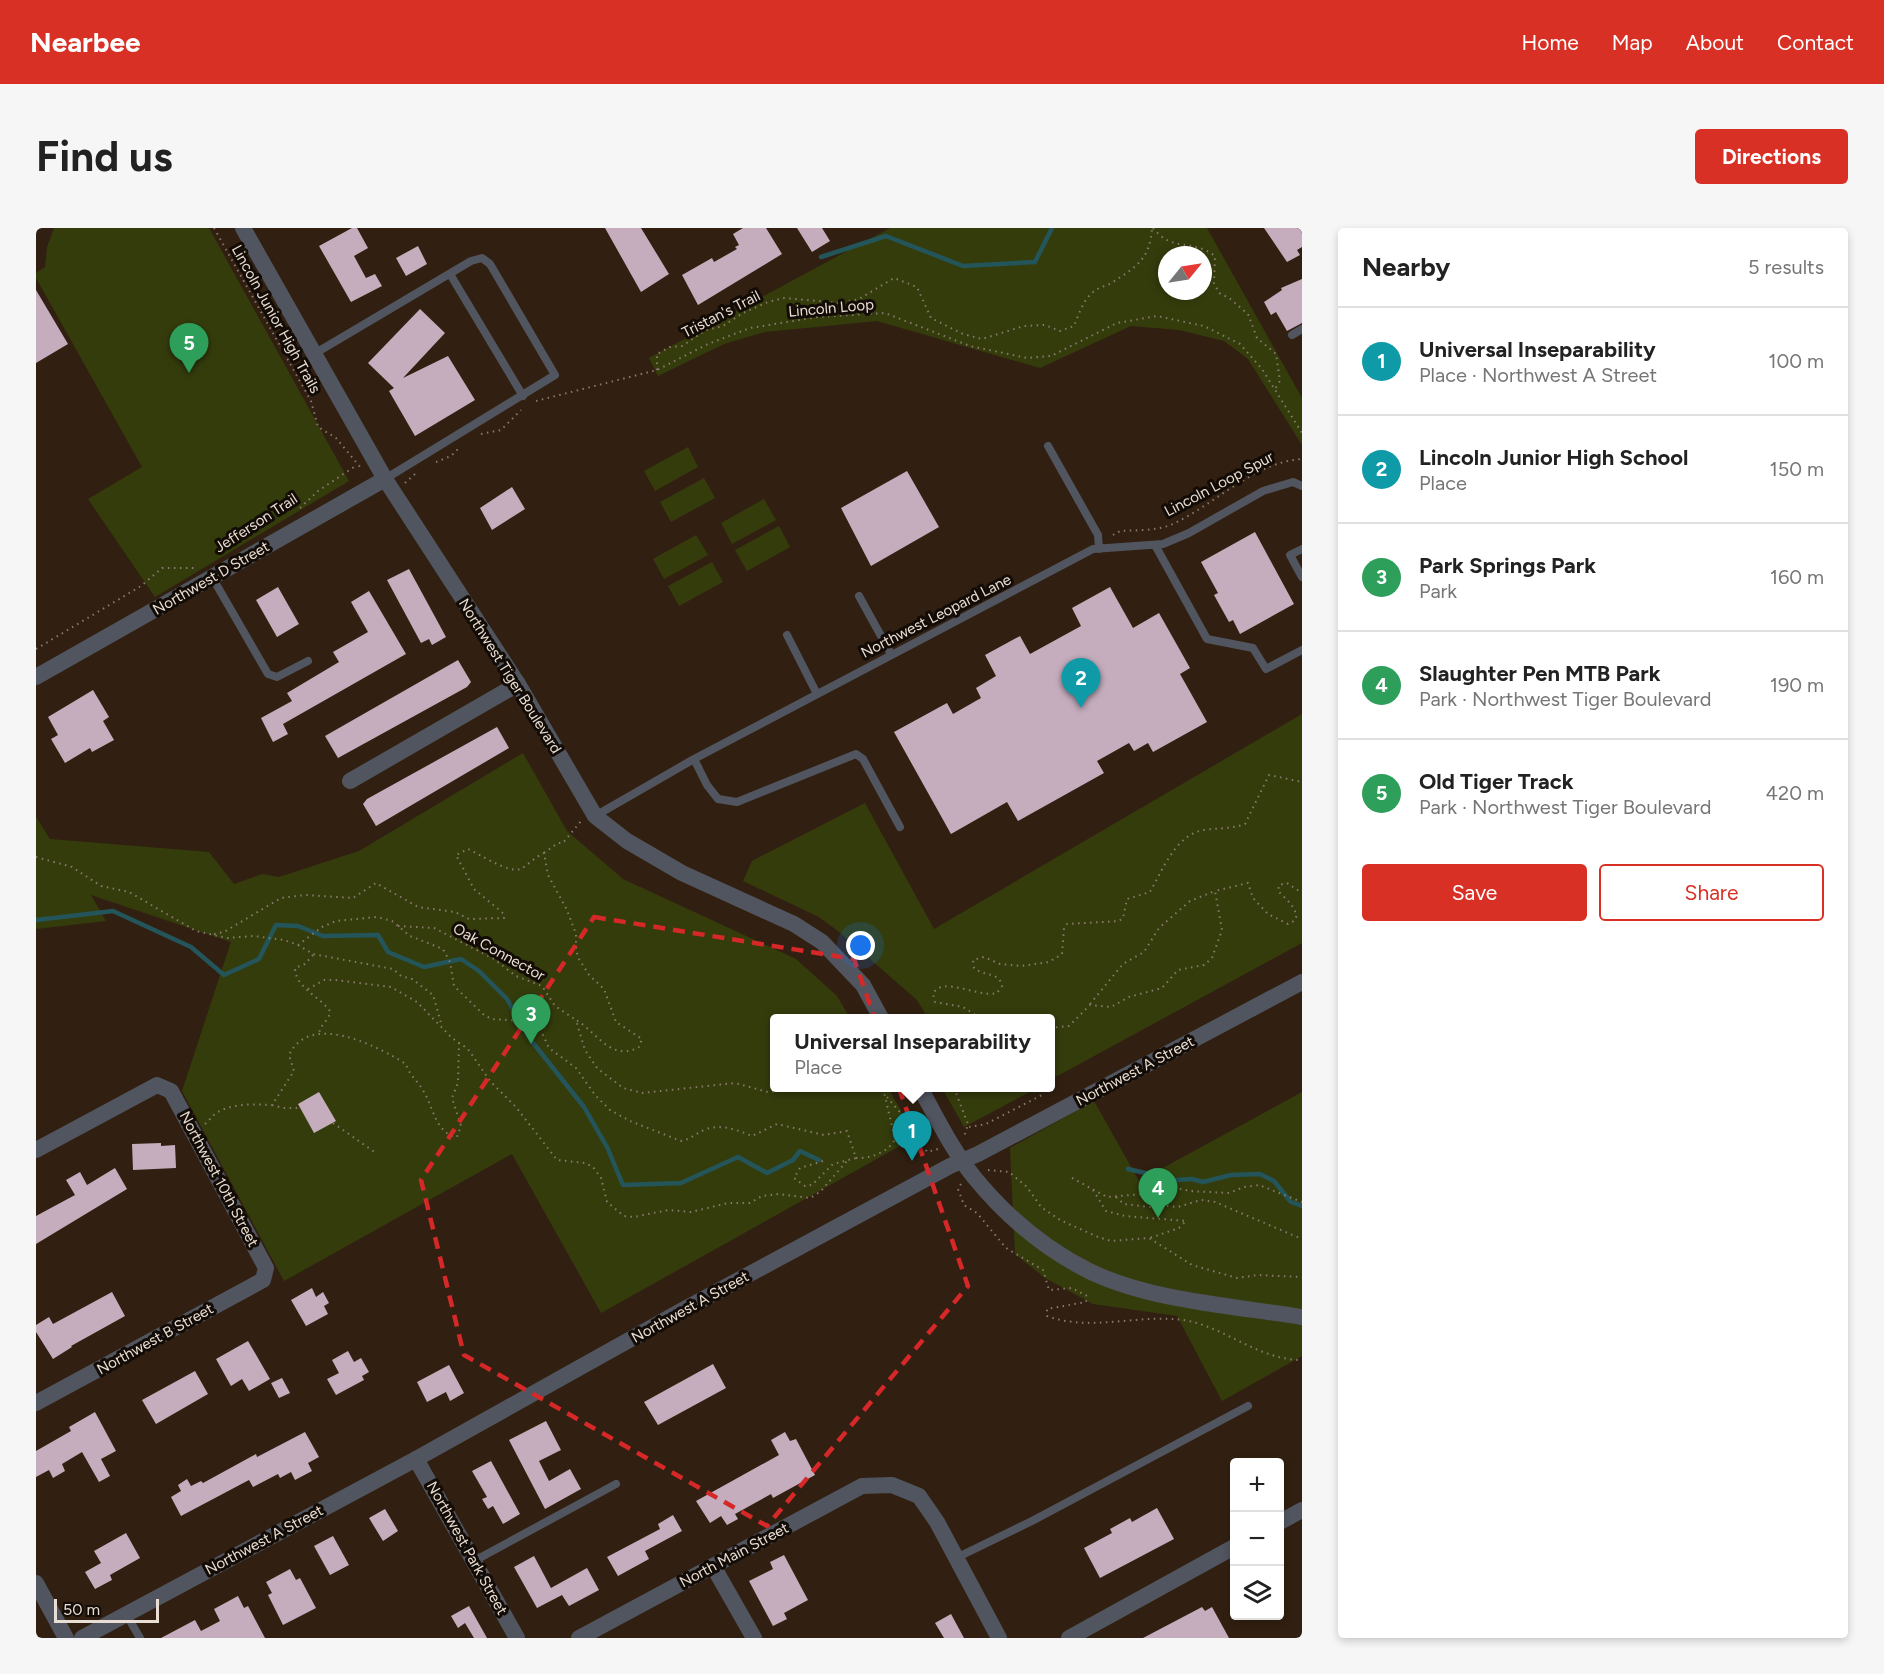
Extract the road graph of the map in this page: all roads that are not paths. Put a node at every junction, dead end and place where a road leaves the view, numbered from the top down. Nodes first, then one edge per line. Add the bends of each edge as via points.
1 (243, 228) edge
2 (450, 274) junction
3 (1302, 329) edge
4 (1292, 335) dead end
5 (314, 354) junction
6 (523, 396) junction
7 (1048, 446) dead end
8 (385, 479) junction
9 (1302, 486) edge
10 (1155, 545) junction
11 (1099, 549) junction
12 (1302, 549) edge
13 (206, 572) junction
14 (1302, 577) edge
15 (859, 596) dead end
16 (787, 635) dead end
17 (1302, 650) edge
18 (891, 654) junction
19 (308, 661) dead end
20 (36, 676) edge
21 (518, 684) junction
22 (817, 694) junction
23 (694, 759) junction
24 (350, 781) dead end
25 (588, 818) junction
26 (900, 827) dead end
27 (1302, 982) edge
28 (879, 1014) edge
29 (922, 1092) edge
30 (36, 1150) edge
31 (962, 1162) junction
32 (266, 1268) joint
33 (1302, 1317) edge
34 (36, 1403) edge
35 (1248, 1406) dead end
36 (416, 1459) junction
37 (616, 1484) dead end
38 (1302, 1510) edge
39 (1284, 1520) edge
40 (1230, 1549) edge
41 (956, 1558) junction
42 (474, 1561) junction
43 (713, 1566) junction
44 (36, 1583) edge
45 (126, 1614) junction
46 (66, 1638) edge
47 (82, 1638) edge
48 (140, 1638) edge
49 (517, 1638) edge
50 (579, 1638) edge
51 (754, 1638) edge
52 (999, 1638) edge
53 (1069, 1638) edge

1 - 5 street, Northwest Tiger Boulevard
2 - 5 lane
2 - 6 lane
2 - 6 lane via 482,258 490,264 513,302 555,375
3 - 4 lane
5 - 8 street, Northwest Tiger Boulevard
6 - 8 lane
7 - 11 lane via 1098,535
8 - 13 street, Northwest D Street
8 - 21 street, Northwest Tiger Boulevard
9 - 10 lane, Northwest Leopard Lane via 1293,482 1263,491 1189,533
10 - 11 lane, Northwest Leopard Lane
10 - 17 lane via 1207,639 1253,648 1266,669
11 - 18 lane, Northwest Leopard Lane
12 - 14 lane via 1290,555
13 - 19 lane via 268,674 277,677
13 - 20 street, Northwest D Street
15 - 18 lane
16 - 22 lane
18 - 22 lane, Northwest Leopard Lane
21 - 24 street
21 - 25 street, Northwest Tiger Boulevard
22 - 23 lane, Northwest Leopard Lane
23 - 25 lane, Northwest Leopard Lane
23 - 26 lane via 718,799 737,802 856,754 863,759
25 - 28 street, Northwest Tiger Boulevard via 682,873 794,924 822,942 863,986
27 - 31 street, Northwest A Street
29 - 31 street
30 - 32 street, Northwest 10th Street via 157,1085 171,1091
31 - 33 street via 1026,1231 1090,1271 1145,1290
31 - 36 street, Northwest A Street via 681,1311
32 - 34 street, Northwest B Street via 263,1280
35 - 41 lane
36 - 42 street, Northwest Park Street
36 - 45 street, Northwest A Street
37 - 42 lane
38 - 39 street
40 - 53 street
41 - 43 street, North Main Street via 919,1497 892,1485 862,1486
41 - 52 street
42 - 49 street, Northwest Park Street
43 - 50 street, North Main Street
43 - 51 street
44 - 46 street
45 - 47 street, Northwest A Street
45 - 48 lane

